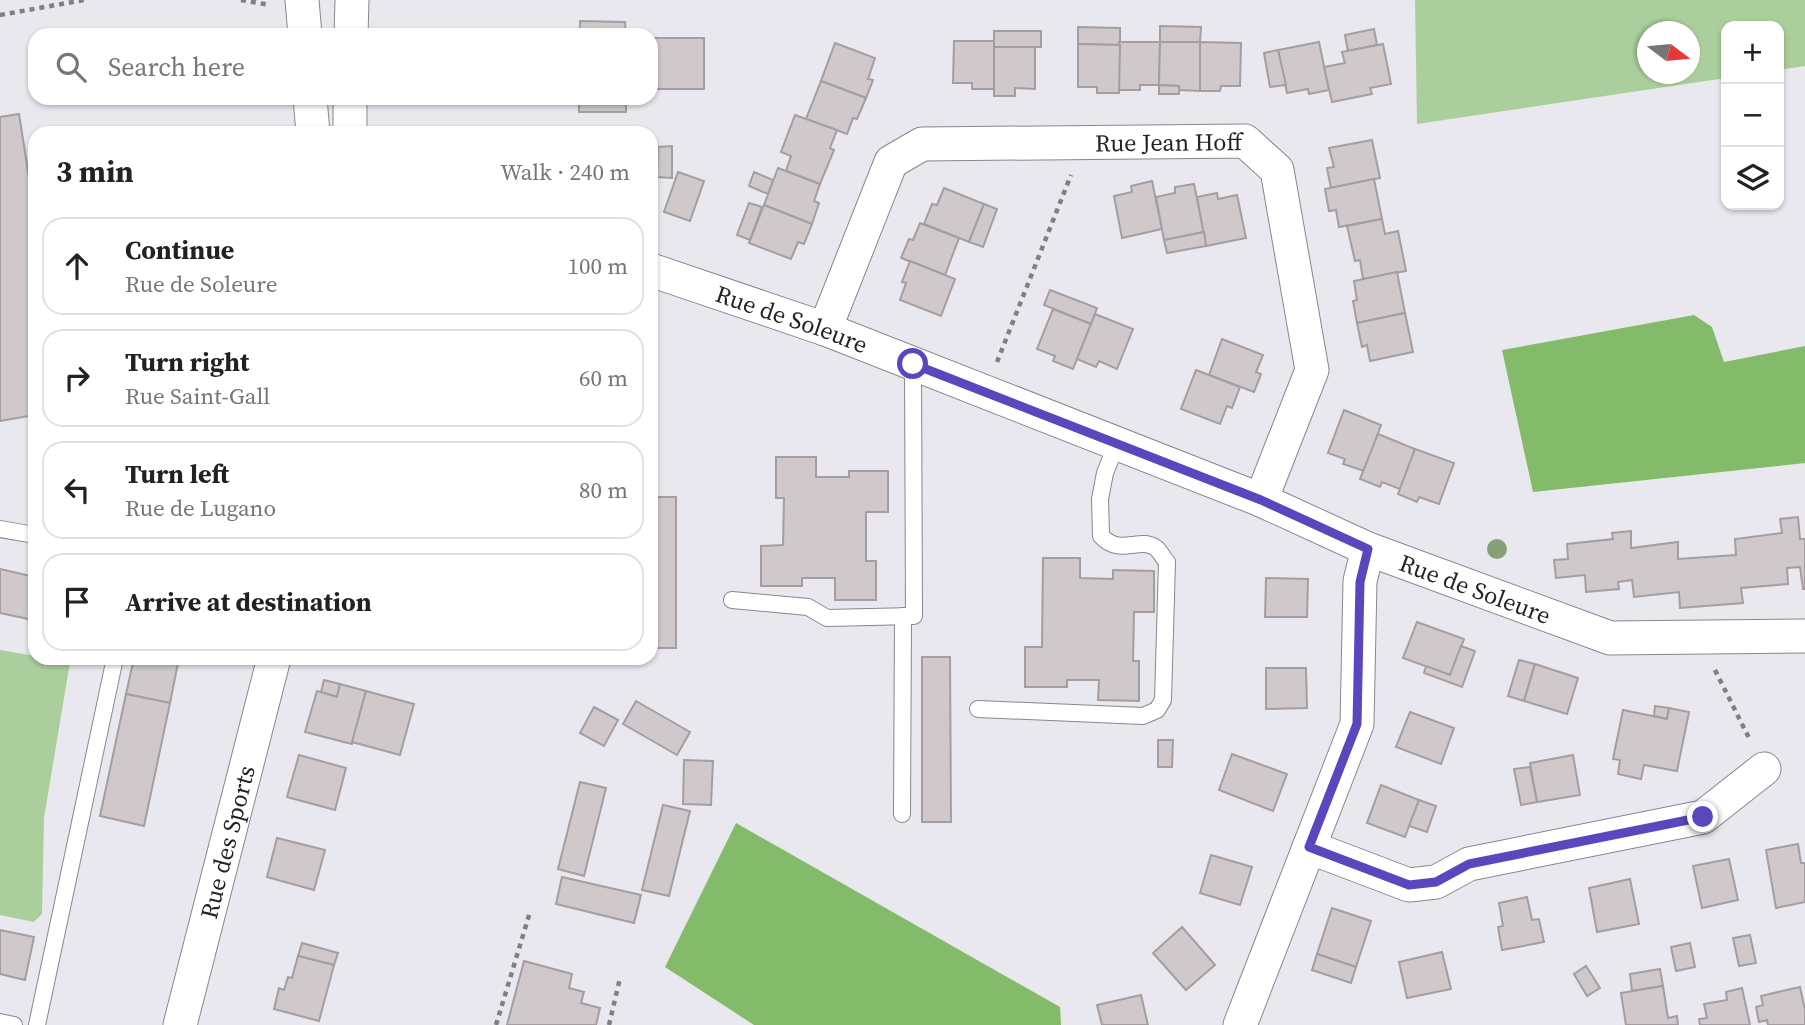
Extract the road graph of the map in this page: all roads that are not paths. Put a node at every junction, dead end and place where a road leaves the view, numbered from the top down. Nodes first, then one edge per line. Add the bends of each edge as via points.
1 (302, 0) edge
2 (352, 0) edge
3 (304, 28) edge
4 (351, 28) edge
5 (311, 105) edge
6 (350, 105) edge
7 (312, 126) edge
8 (350, 126) edge
9 (658, 272) edge
10 (825, 329) junction
11 (913, 364) junction
12 (1117, 443) junction
13 (1261, 500) junction
14 (0, 528) edge
15 (28, 534) edge
16 (1368, 549) junction
17 (732, 600) dead end
18 (903, 616) junction
19 (1805, 636) edge
20 (114, 665) edge
21 (272, 665) edge
22 (978, 709) dead end
23 (1765, 769) road end
24 (902, 814) dead end
25 (1309, 847) junction
26 (0, 1022) edge
27 (14, 1025) edge
28 (37, 1025) edge
29 (180, 1025) edge
30 (1240, 1025) edge

1 - 3 street
2 - 4 street
5 - 7 street
6 - 8 street
9 - 10 street, Rue de Soleure
10 - 11 street, Rue de Soleure
10 - 13 street, Rue Jean Hoff via 891,162 922,144 1245,141 1277,170 1312,370
11 - 12 street, Rue de Soleure
11 - 18 lane via 914,616
12 - 13 street, Rue de Soleure
12 - 22 lane via 1100,499 1101,536 1114,546 1149,544 1167,562 1163,700 1157,710 1143,716
13 - 16 street, Rue de Soleure
14 - 15 lane
16 - 19 street, Rue de Soleure via 1610,639
16 - 25 street via 1360,582 1357,724
17 - 18 lane via 808,607 827,618
18 - 24 lane
20 - 28 lane
21 - 29 street, Rue des Sports
23 - 25 street via 1703,817 1469,864 1436,882 1409,885
25 - 30 street
26 - 27 lane

